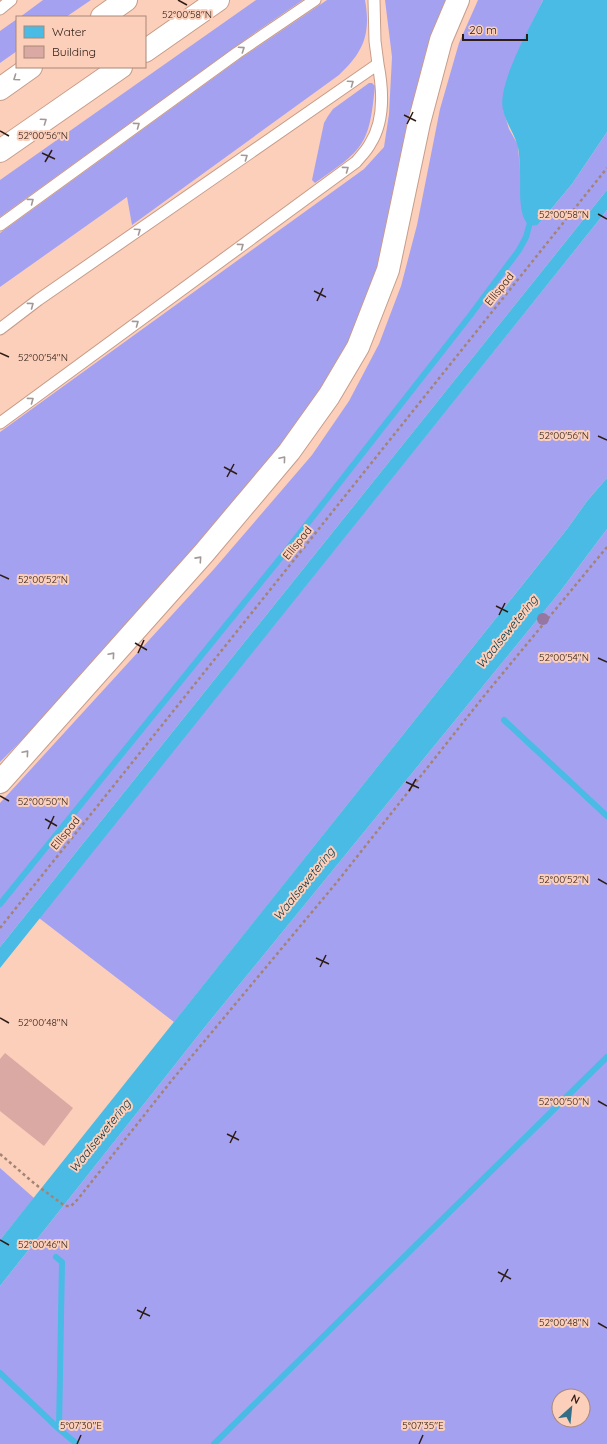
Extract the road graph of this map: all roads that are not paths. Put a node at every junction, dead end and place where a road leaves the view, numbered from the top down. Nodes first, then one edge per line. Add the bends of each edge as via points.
1 (11, 0) edge
2 (126, 0) edge
3 (218, 0) edge
4 (315, 0) edge
5 (374, 0) edge
6 (458, 0) edge
7 (0, 9) edge
8 (103, 16) edge
9 (146, 50) edge
10 (378, 64) junction
11 (31, 68) edge
12 (120, 68) edge
13 (0, 89) edge
14 (0, 151) edge
15 (0, 225) edge
16 (0, 328) edge
17 (0, 424) edge
18 (0, 782) edge

1 - 7 lane
2 - 8 highway
3 - 9 highway
15 -> 4 lane via 237,53
5 - 10 lane
18 -> 6 highway via 204,553 289,452 329,396 358,347 388,270 427,93 441,40
16 -> 10 lane
17 -> 10 lane via 356,162 371,144 380,119 382,88
11 -> 13 highway
14 -> 12 highway

